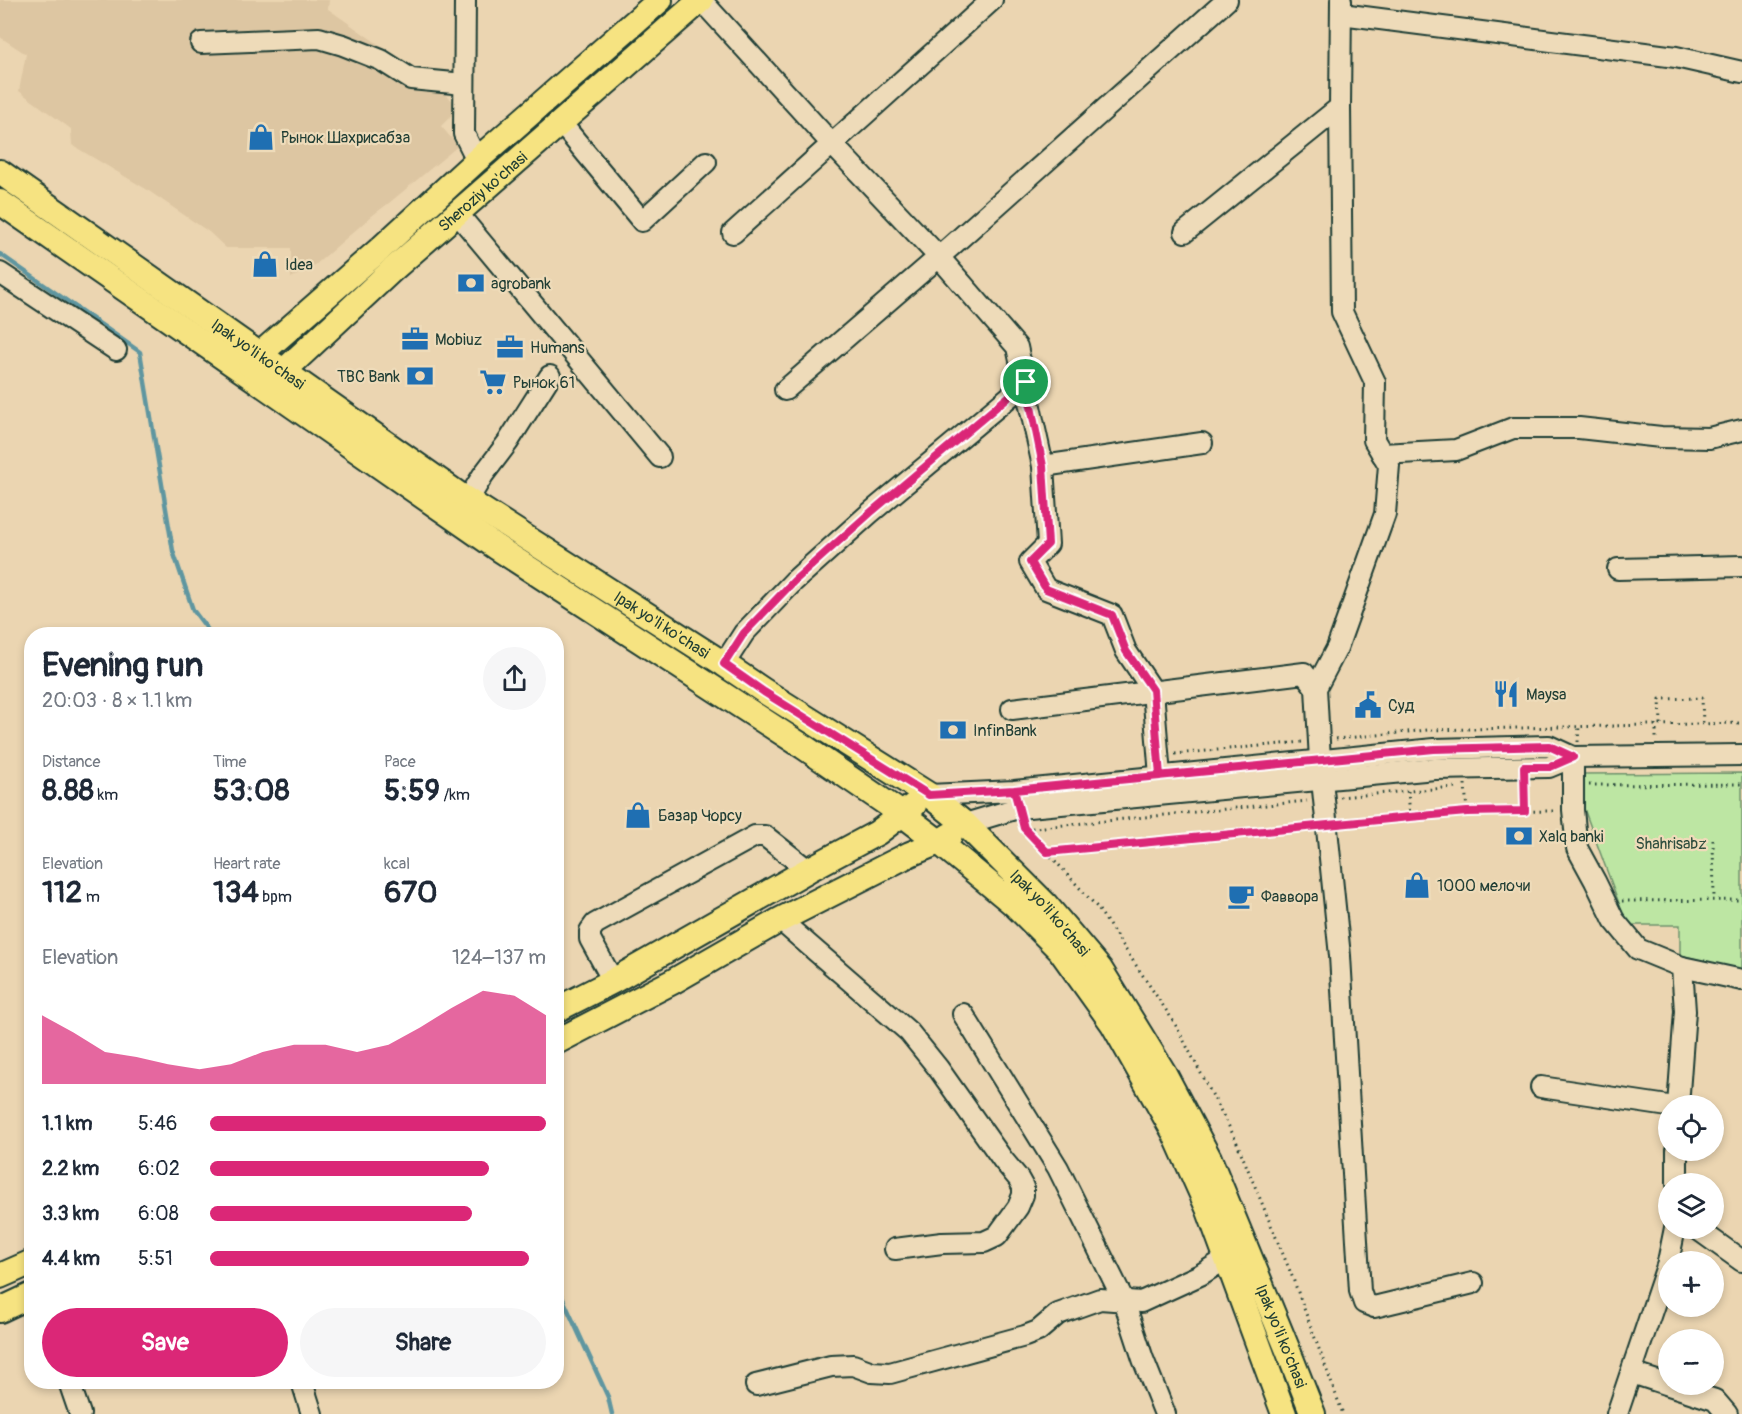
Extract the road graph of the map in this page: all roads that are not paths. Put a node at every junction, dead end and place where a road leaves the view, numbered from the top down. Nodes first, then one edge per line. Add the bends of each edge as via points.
1 (465, 0) edge
2 (660, 0) edge
3 (701, 0) edge
4 (992, 0) edge
5 (1227, 0) edge
6 (1341, 7) edge
7 (201, 43) dead end
8 (1742, 72) edge
9 (464, 84) junction
10 (1340, 107) junction
11 (561, 123) junction
12 (831, 143) junction
13 (477, 160) junction
14 (706, 162) dead end
15 (0, 172) edge
16 (0, 202) edge
17 (457, 213) junction
18 (1185, 232) dead end
19 (733, 233) dead end
20 (939, 256) junction
21 (0, 273) edge
22 (116, 350) dead end
23 (260, 355) junction
24 (283, 371) junction
25 (243, 372) junction
26 (550, 376) dead end
27 (1026, 382) junction
28 (266, 388) junction
29 (785, 390) dead end
30 (1742, 430) edge
31 (1202, 443) dead end
32 (1382, 454) junction
33 (660, 457) dead end
34 (1043, 466) junction
35 (468, 500) junction
36 (1742, 566) edge
37 (1618, 569) dead end
38 (724, 664) junction
39 (1316, 688) junction
40 (1153, 690) junction
41 (1012, 709) dead end
42 (1742, 755) edge
43 (1573, 757) junction
44 (1320, 760) junction
45 (1160, 776) junction
46 (1323, 790) junction
47 (929, 795) junction
48 (902, 814) junction
49 (965, 824) junction
50 (939, 842) junction
51 (808, 870) junction
52 (780, 920) junction
53 (1682, 967) junction
54 (1742, 980) edge
55 (613, 981) junction
56 (564, 1006) edge
57 (963, 1014) dead end
58 (564, 1038) edge
59 (1541, 1087) dead end
60 (1679, 1095) edge
61 (1658, 1105) edge
62 (1711, 1239) edge
63 (895, 1249) dead end
64 (1227, 1258) junction
65 (1742, 1261) edge
66 (24, 1266) edge
67 (0, 1276) edge
68 (1473, 1284) dead end
69 (1658, 1293) edge
70 (24, 1299) edge
71 (1124, 1301) junction
72 (0, 1310) edge
73 (1632, 1373) junction
74 (756, 1385) dead end
75 (71, 1389) edge
76 (304, 1389) edge
77 (80, 1414) edge
78 (312, 1414) edge
79 (1165, 1414) edge
80 (1284, 1414) edge
81 (1313, 1414) edge
82 (1617, 1414) edge
83 (1726, 1414) edge

1 - 9 street
2 - 13 main road, Sheroziy ko'chasi
3 - 11 main road, Sheroziy ko'chasi
3 - 12 street
4 - 12 street
5 - 20 street
6 - 8 street via 1676,57
6 - 10 street
7 - 9 street via 319,38 381,60 411,79
9 - 13 street via 464,134
10 - 18 street
10 - 32 street via 1342,312 1375,382 1374,440
11 - 14 street via 642,221
11 - 17 main road, Sheroziy ko'chasi
12 - 19 street
12 - 20 street
13 - 23 main road, Sheroziy ko'chasi
15 - 23 main road, Ipak yo'li ko'chasi
16 - 25 main road, Ipak yo'li ko'chasi
17 - 24 main road, Sheroziy ko'chasi
17 - 33 street
20 - 27 street via 1017,347
20 - 29 street
21 - 22 street
23 - 24 main road, Ipak yo'li ko'chasi
23 - 25 main road, Sheroziy ko'chasi
24 - 28 main road, Sheroziy ko'chasi
24 - 35 main road, Ipak yo'li ko'chasi
25 - 28 main road, Ipak yo'li ko'chasi
26 - 35 street
27 - 34 street
27 - 38 street via 794,581 744,633
28 - 48 main road, Ipak yo'li ko'chasi via 496,547
30 - 32 street via 1709,438 1661,438 1579,428 1513,428 1456,450
31 - 34 street
32 - 39 street via 1389,465 1385,514 1337,648
34 - 40 street via 1048,544 1030,562 1046,589 1112,615 1126,651
35 - 38 main road, Ipak yo'li ko'chasi
36 - 37 street
38 - 47 main road, Ipak yo'li ko'chasi
39 - 40 street via 1304,673
39 - 44 street
40 - 41 street
40 - 45 street
42 - 43 street
43 - 44 street via 1549,746 1434,749
43 - 46 street via 1525,777 1465,778 1435,769
43 - 53 street via 1577,848 1614,920 1638,949
44 - 45 street
45 - 47 street
46 - 49 street via 1018,808
46 - 68 street via 1340,956 1360,1291 1364,1303 1374,1307
47 - 48 main road
47 - 49 main road, Ipak yo'li ko'chasi
48 - 50 main road, Ipak yo'li ko'chasi
48 - 51 main road via 877,833
49 - 50 main road
49 - 81 main road, Ipak yo'li ko'chasi via 1046,905 1100,969 1164,1073 1209,1158
50 - 52 main road
50 - 64 main road, Ipak yo'li ko'chasi via 1015,904 1060,950 1113,1023 1174,1132
51 - 55 main road
51 - 55 street via 765,836 755,836 595,924 590,939
52 - 58 main road
52 - 63 street via 909,1032 1023,1187 1018,1207 997,1236 984,1242
53 - 54 street
53 - 60 street via 1685,1011
55 - 56 main road
57 - 71 street via 1058,1168
59 - 61 street
62 - 65 street
64 - 71 street via 1141,1302
64 - 80 main road, Ipak yo'li ko'chasi
66 - 67 main road
69 - 73 street
70 - 72 main road
71 - 74 street via 1100,1299 1058,1314 1038,1331 1025,1336 890,1372 872,1372 853,1365 831,1366
71 - 79 street
73 - 82 street
73 - 83 street via 1715,1400
75 - 77 street
76 - 78 street

